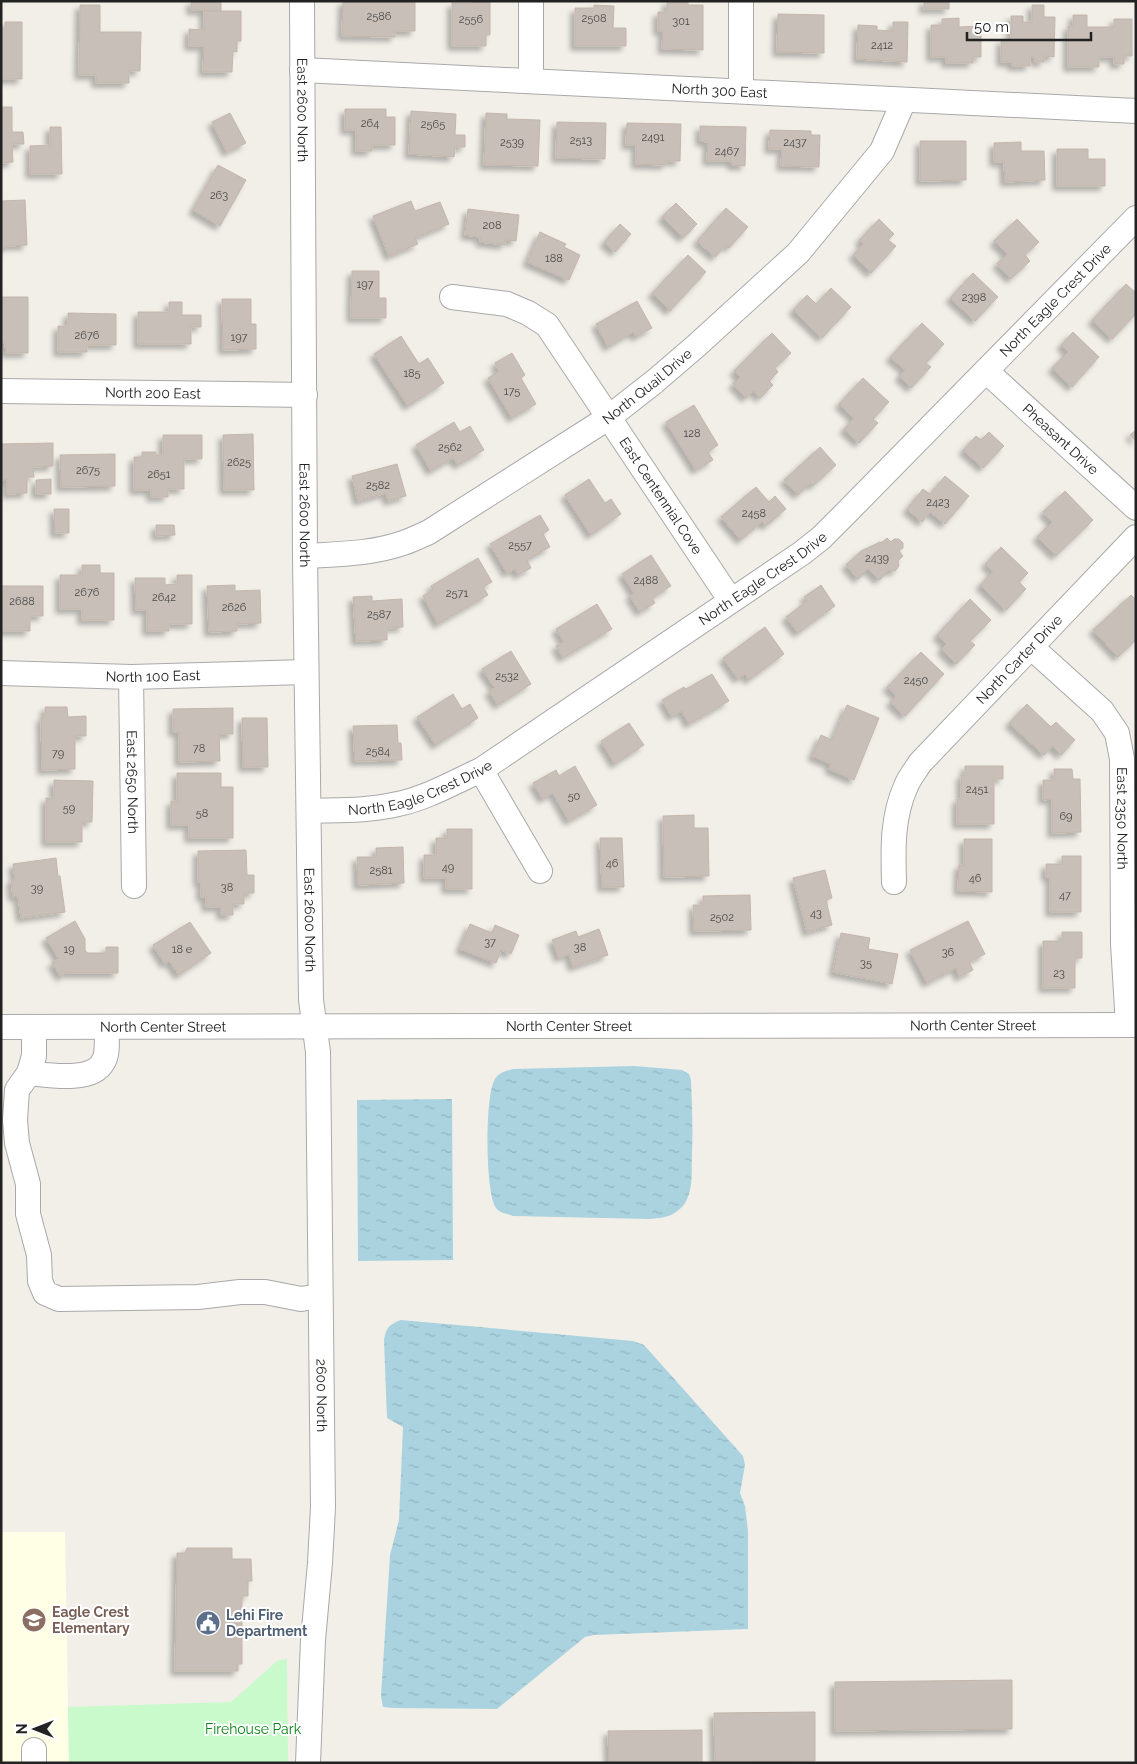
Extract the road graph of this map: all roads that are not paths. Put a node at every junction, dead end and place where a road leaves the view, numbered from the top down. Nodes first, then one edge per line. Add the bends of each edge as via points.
1 (302, 1) edge
2 (531, 1) edge
3 (741, 1) edge
4 (302, 70) junction
5 (531, 81) junction
6 (741, 91) junction
7 (904, 100) junction
8 (1136, 111) edge
9 (1136, 218) edge
10 (452, 297) dead end
11 (986, 371) junction
12 (1, 391) edge
13 (305, 395) junction
14 (608, 418) junction
15 (1136, 508) edge
16 (1136, 537) edge
17 (305, 556) junction
18 (731, 601) junction
19 (1031, 647) junction
20 (306, 672) junction
21 (1, 674) edge
22 (131, 677) junction
23 (481, 770) junction
24 (309, 811) junction
25 (540, 871) dead end
26 (894, 882) dead end
27 (134, 886) dead end
28 (1132, 1025) edge
29 (1, 1027) edge
30 (34, 1027) junction
31 (107, 1027) junction
32 (315, 1028) junction
33 (29, 1073) junction
34 (320, 1296) junction
35 (308, 1763) edge

1 - 4 street, East 2600 North
2 - 5 street
3 - 6 street
4 - 5 street, North 300 East
4 - 13 street, East 2600 North
5 - 6 street, North 300 East
6 - 7 street, North 300 East
7 - 8 street, North 300 East
7 - 14 street, North Quail Drive via 882,151 798,253 696,346
9 - 11 street, North Eagle Crest Drive
10 - 14 street, East Centennial Cove via 507,304 547,325
11 - 15 street, Pheasant Drive
11 - 18 street, North Eagle Crest Drive via 821,538
12 - 13 street, North 200 East
13 - 17 street, East 2600 North
14 - 17 street, North Quail Drive via 429,532 378,550
14 - 18 street, East Centennial Cove
16 - 19 street, North Carter Drive
17 - 20 street, East 2600 North
18 - 23 street, North Eagle Crest Drive
19 - 26 street, North Carter Drive via 920,763 906,786 893,837
19 - 28 street, East 2350 North via 1102,712 1117,733 1122,759 1123,944
20 - 22 street, North 100 East
20 - 24 street, East 2600 North
21 - 22 street, North 100 East
22 - 27 street, East 2650 North
23 - 24 street, North Eagle Crest Drive via 423,797 398,804
23 - 25 street
24 - 32 street, East 2600 North via 311,1000
28 - 32 street, North Center Street
29 - 30 street, North Center Street
30 - 31 street, North Center Street
30 - 33 street via 34,1056
31 - 32 street, North Center Street
31 - 33 street via 103,1063 95,1070 62,1076
32 - 34 street, 2600 North via 318,1052
33 - 34 street via 17,1090 15,1120 28,1184 28,1214 45,1293 59,1299 198,1297 240,1292 265,1292 301,1299
34 - 35 street, 2600 North via 323,1507

